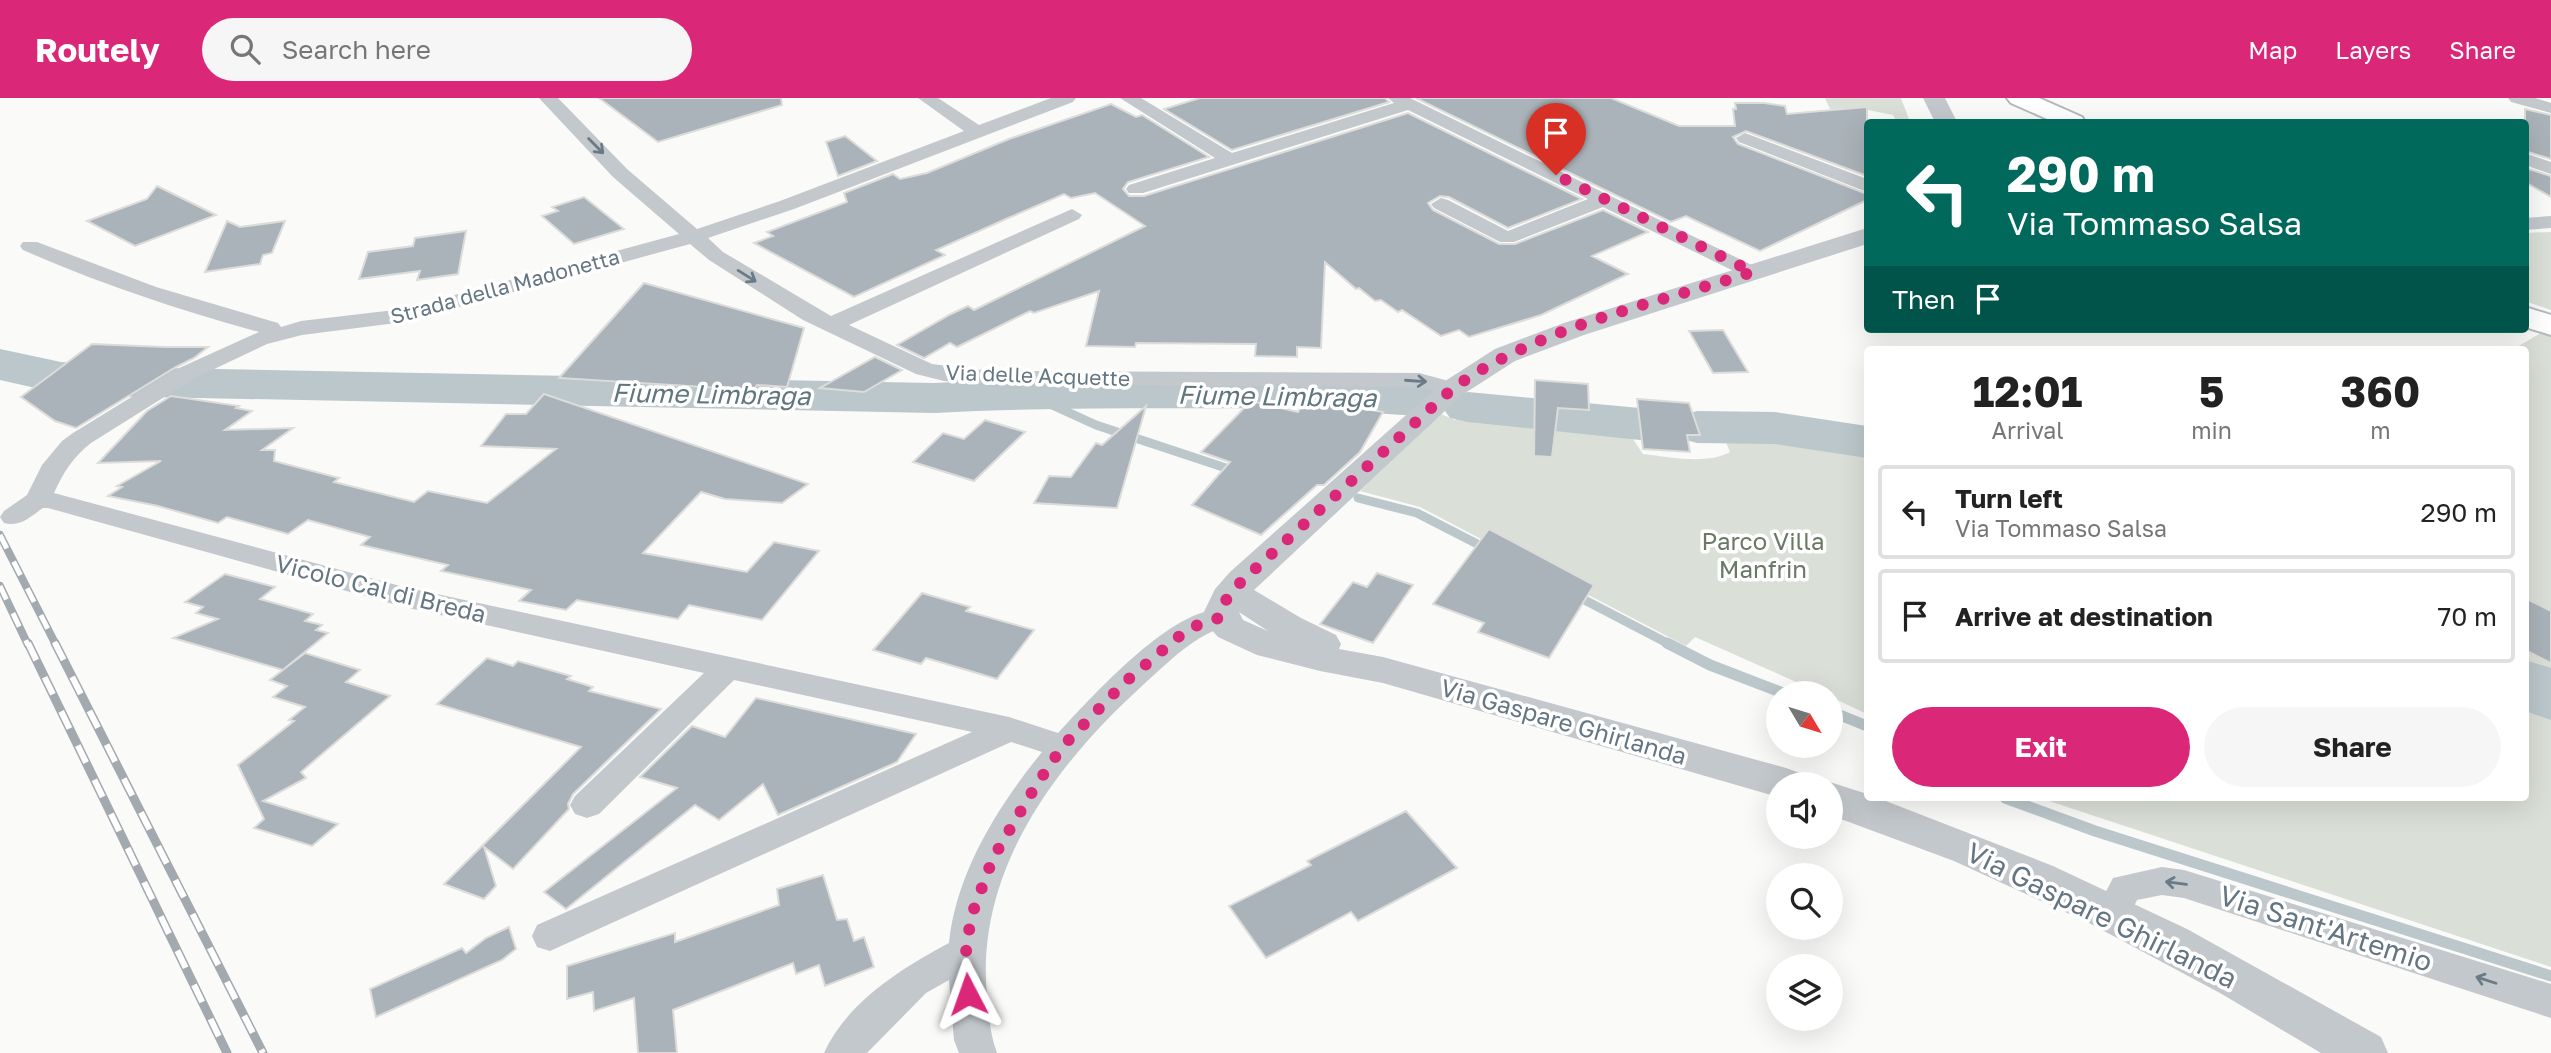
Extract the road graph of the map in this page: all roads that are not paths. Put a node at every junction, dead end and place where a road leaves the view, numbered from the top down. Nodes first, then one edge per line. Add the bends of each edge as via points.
1 (548, 98) edge
2 (927, 98) edge
3 (1067, 98) edge
4 (1129, 98) edge
5 (1934, 98) edge
6 (2019, 98) edge
7 (2517, 98) edge
8 (1403, 101) edge
9 (2551, 108) edge
10 (1944, 119) edge
11 (2066, 119) edge
12 (977, 132) junction
13 (1745, 138) dead end
14 (1229, 159) junction
15 (2529, 160) edge
16 (2551, 168) edge
17 (1864, 185) edge
18 (1136, 189) dead end
19 (1605, 199) junction
20 (1441, 204) dead end
21 (1072, 215) dead end
22 (2551, 222) edge
23 (2529, 224) edge
24 (692, 237) junction
25 (1864, 237) edge
26 (30, 246) dead end
27 (1753, 272) junction
28 (2529, 318) edge
29 (830, 325) junction
30 (2551, 326) edge
31 (275, 334) junction
32 (1452, 389) junction
33 (38, 499) junction
34 (13, 517) dead end
35 (1225, 605) junction
36 (728, 668) junction
37 (1009, 729) junction
38 (1062, 747) junction
39 (1766, 778) edge
40 (1843, 803) edge
41 (587, 805) dead end
42 (2119, 901) junction
43 (550, 936) dead end
44 (966, 952) junction
45 (2551, 1001) edge
46 (843, 1053) edge
47 (978, 1053) edge
48 (2364, 1053) edge

1 -> 24 street, Via delle Acquette via 620,173
2 - 12 street
3 - 12 street, Strada della Madonetta
4 - 14 street
5 - 10 street
6 - 11 main road
7 - 9 street
8 - 14 street
8 - 19 street
12 - 24 street, Strada della Madonetta
13 - 17 street
14 - 18 street
15 - 16 street
19 - 20 street via 1507,238
19 - 27 street
21 - 29 street
22 - 23 street
24 -> 29 street, Via delle Acquette
24 - 31 street, Strada della Madonetta via 404,315
25 - 27 street
26 - 31 street via 97,276 270,328
27 - 32 street via 1539,341 1482,368
28 - 30 main road
29 -> 32 street, Via delle Acquette via 924,369 962,376 1419,380
31 - 33 street, Strada della Madonetta via 185,374 71,446 51,470
32 - 35 street
33 - 34 street, Strada della Madonetta
33 - 36 street, Vicolo Cal di Breda via 404,597
35 - 38 street via 1189,628 1125,682
35 - 39 street, Via Gaspare Ghirlanda via 1224,626 1256,640 1383,670
36 - 37 street, Vicolo Cal di Breda
36 - 41 street
37 - 38 street, Vicolo Cal di Breda
37 - 43 street
38 - 44 street via 993,858 971,917
40 - 42 street, Via Gaspare Ghirlanda
45 -> 42 street, Via Sant'Artemio via 2184,884 2162,881
42 - 48 street, Via Gaspare Ghirlanda
44 - 46 street via 913,981
44 - 47 street

